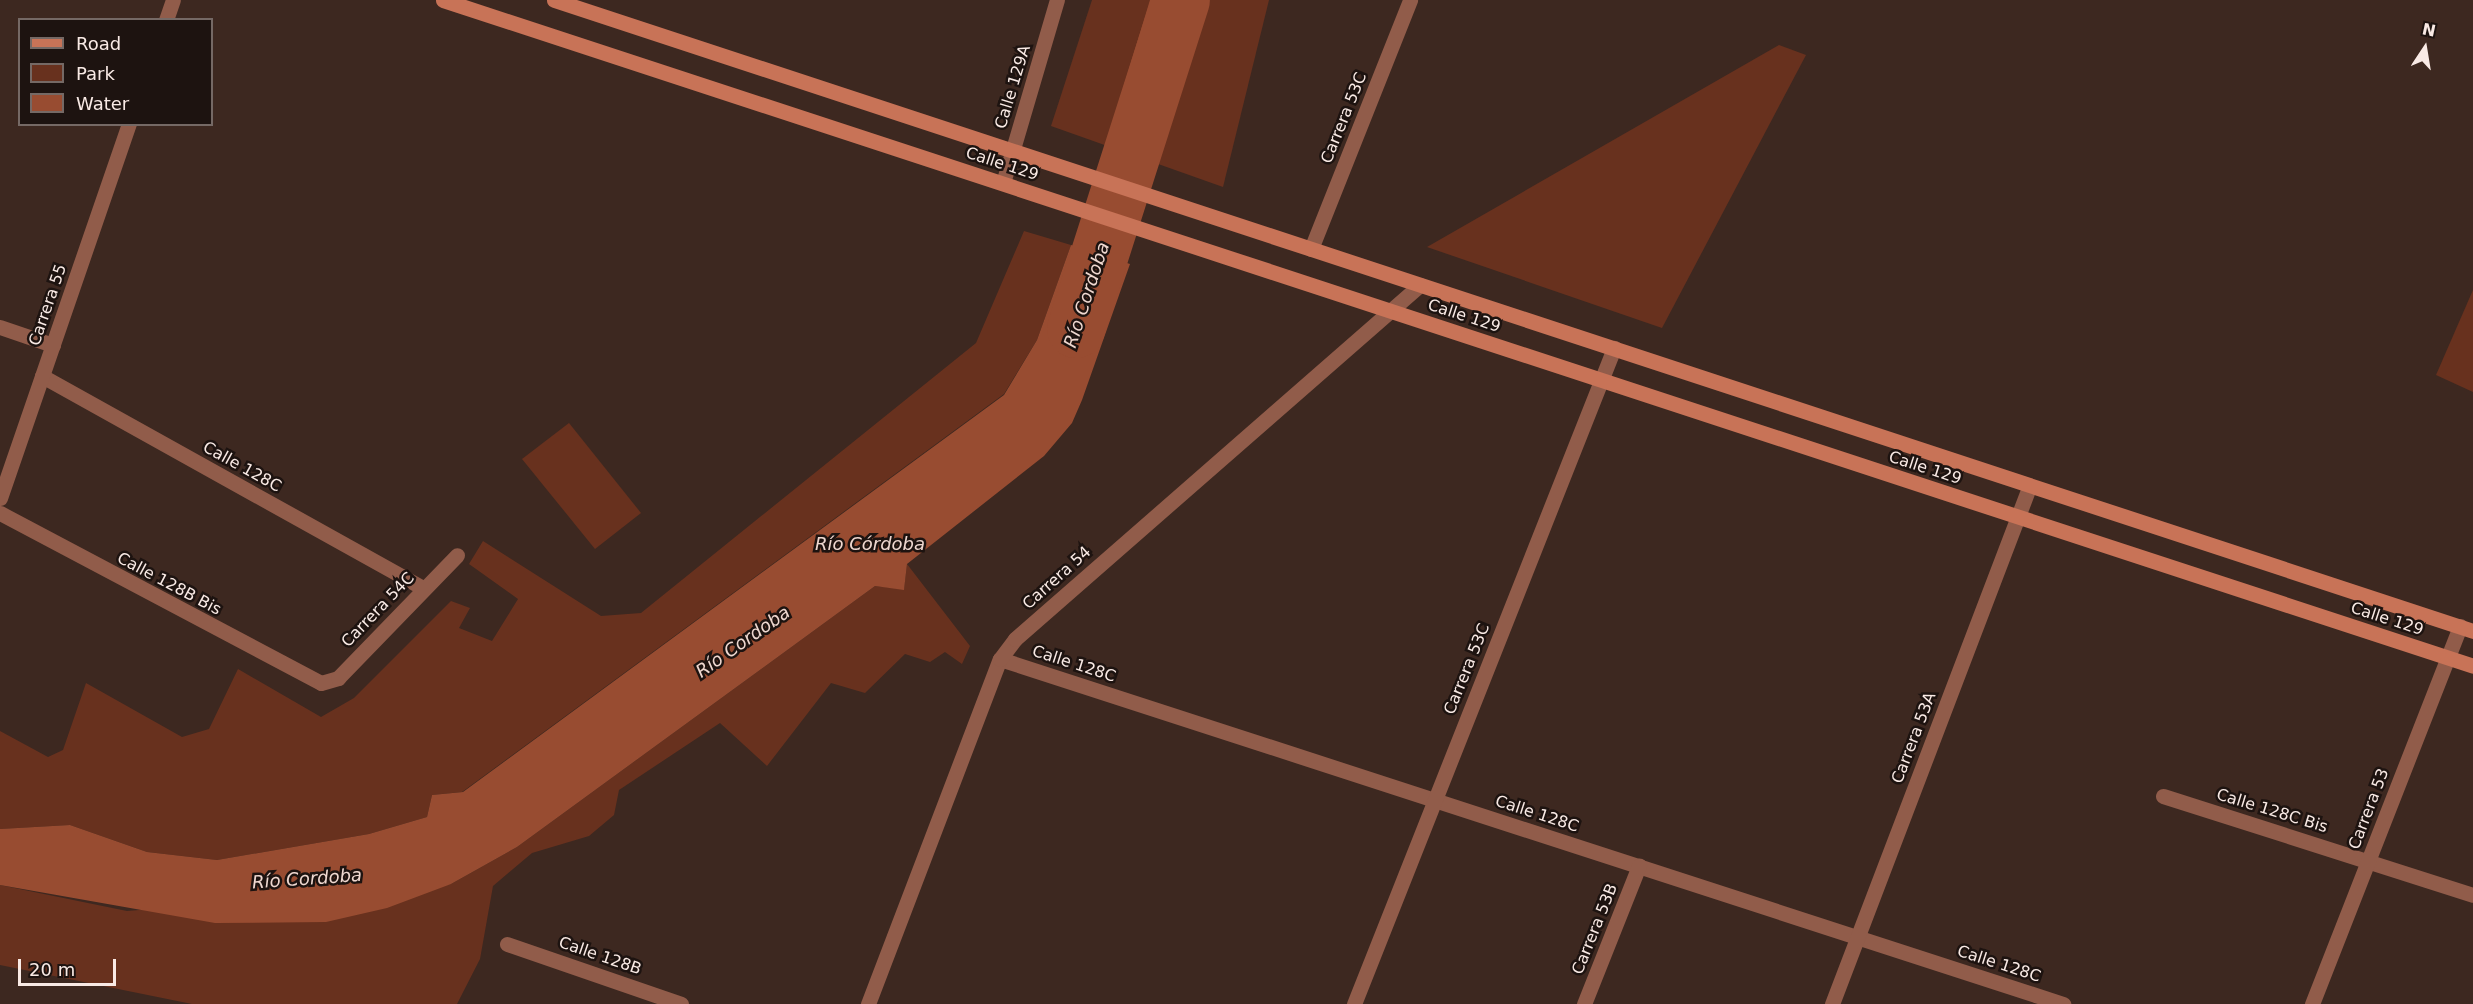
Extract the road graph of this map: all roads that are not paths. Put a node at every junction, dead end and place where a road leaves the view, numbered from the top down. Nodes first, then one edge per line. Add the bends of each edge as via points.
1 (172, 0) edge
2 (443, 0) edge
3 (554, 0) edge
4 (1057, 0) edge
5 (1410, 0) edge
6 (167, 18) edge
7 (128, 126) edge
8 (1012, 151) junction
9 (1003, 183) junction
10 (1311, 249) junction
11 (1420, 285) junction
12 (1389, 310) junction
13 (0, 327) edge
14 (53, 345) junction
15 (1614, 348) junction
16 (42, 376) junction
17 (1601, 380) junction
18 (2030, 485) junction
19 (0, 498) edge
20 (0, 513) edge
21 (2017, 517) junction
22 (457, 555) dead end
23 (423, 589) junction
24 (2466, 628) edge
25 (2447, 658) junction
26 (1000, 659) junction
27 (2473, 666) edge
28 (321, 683) joint
29 (2163, 796) dead end
30 (1435, 800) junction
31 (2369, 859) junction
32 (1639, 866) junction
33 (2473, 895) edge
34 (1858, 937) junction
35 (507, 944) dead end
36 (681, 1004) edge
37 (868, 1004) edge
38 (1354, 1004) edge
39 (1584, 1004) edge
40 (1832, 1004) edge
41 (2063, 1004) edge
42 (2312, 1004) edge

1 - 6 street
2 - 9 main road, Calle 129
3 - 8 main road, Calle 129
4 - 8 street, Calle 129A
5 - 10 street, Carrera 53C
7 - 14 street, Carrera 55
8 - 9 street, Calle 129A
8 - 10 main road, Calle 129
9 - 12 main road, Calle 129
10 - 11 main road, Calle 129
11 - 12 street, Carrera 54
11 - 15 main road, Calle 129
12 - 17 main road, Calle 129
12 - 26 street, Carrera 54 via 1024,631
13 - 14 street
14 - 16 street, Carrera 55
15 - 17 street, Carrera 53C
15 - 18 main road, Calle 129
16 - 19 street, Carrera 55
16 - 23 street, Calle 128C
17 - 21 main road, Calle 129
17 - 30 street, Carrera 53C
18 - 21 street, Carrera 53A
18 - 24 main road, Calle 129
20 - 28 street, Calle 128B Bis
21 - 25 main road, Calle 129
21 - 34 street, Carrera 53A
22 - 23 street, Carrera 54C
23 - 28 street, Carrera 54C via 338,678
24 - 25 street, Carrera 53
25 - 27 main road, Calle 129
25 - 31 street, Carrera 53
26 - 30 street, Calle 128C
26 - 37 street, Carrera 54
29 - 31 street, Calle 128C Bis
30 - 32 street, Calle 128C
30 - 38 street, Carrera 53C
31 - 33 street, Calle 128C Bis
31 - 42 street, Carrera 53
32 - 34 street, Calle 128C
32 - 39 street, Carrera 53B
34 - 40 street, Carrera 53A
34 - 41 street, Calle 128C
35 - 36 street, Calle 128B

